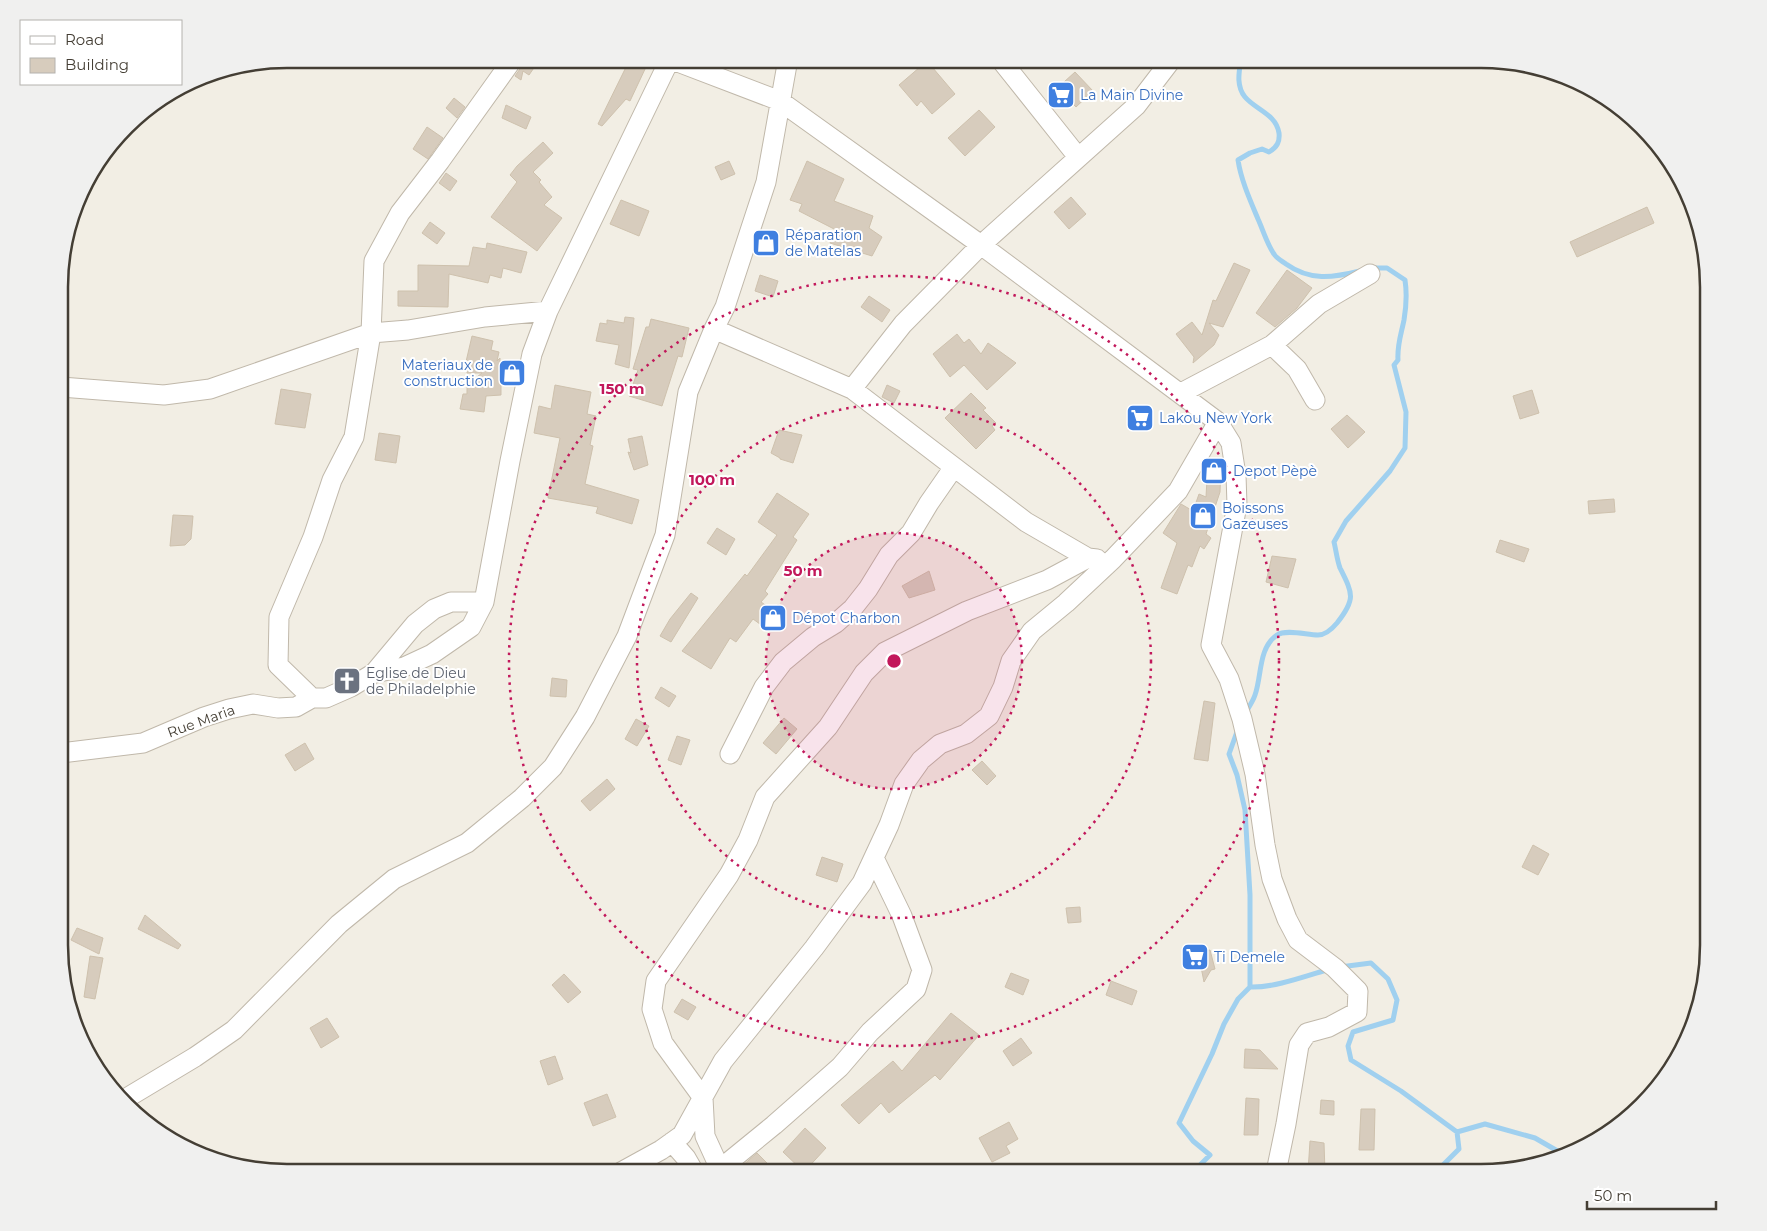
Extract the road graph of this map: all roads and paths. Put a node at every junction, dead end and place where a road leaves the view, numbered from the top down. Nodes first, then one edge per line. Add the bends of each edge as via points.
1 (507, 68) edge
2 (666, 68) edge
3 (694, 68) edge
4 (786, 68) edge
5 (1007, 68) edge
6 (1165, 68) edge
7 (780, 101) junction
8 (1078, 157) junction
9 (981, 245) junction
10 (1370, 274) dead end
11 (548, 311) junction
12 (714, 329) junction
13 (371, 333) junction
14 (1272, 345) junction
15 (68, 387) edge
16 (852, 389) junction
17 (1181, 393) junction
18 (1314, 400) dead end
19 (1218, 422) junction
20 (954, 467) junction
21 (1088, 558) junction
22 (1113, 559) junction
23 (484, 602) junction
24 (374, 673) junction
25 (312, 698) junction
26 (68, 753) edge
27 (730, 754) dead end
28 (874, 858) junction
29 (129, 1096) edge
30 (703, 1098) junction
31 (672, 1142) junction
32 (636, 1164) edge
33 (689, 1164) edge
34 (715, 1164) edge
35 (727, 1164) edge
36 (1278, 1164) edge

1 - 13 street via 400,213 374,261
2 - 11 street
3 - 7 street
4 - 7 street
5 - 8 street
6 - 8 street via 1136,106
7 - 9 street
7 - 12 street via 766,182 725,307
8 - 9 street
9 - 16 street via 903,324
9 - 17 street
10 - 14 street via 1319,304
11 - 13 street
11 - 23 street via 532,354
12 - 16 street
12 - 29 street via 688,392 665,535 627,636 585,717 553,767 522,798 467,842 394,879 339,924 234,1030
13 - 15 street via 210,389 164,395
13 - 25 street via 354,437 332,480 313,537 279,618 278,666
14 - 17 street
14 - 18 street via 1297,369
16 - 20 street
17 - 19 street
19 - 22 street via 1178,491
19 - 36 street via 1231,443 1237,506 1211,645 1229,679 1242,719 1255,774 1272,879 1286,919 1298,940 1335,968 1358,991 1357,1012 1328,1027 1307,1033 1299,1044
20 - 21 street via 1026,522
20 - 27 street via 911,533 889,555 853,608 783,662 764,687
21 - 22 street
21 - 30 street via 1047,580 967,611 885,652 864,673 828,727 765,797 730,875 656,981 652,1009 663,1043
22 - 28 street via 1032,631 1011,661 989,716 966,734 940,744 921,760 904,784
23 - 24 street via 471,627 432,654 404,667
23 - 24 street, Rue Maria via 451,602 434,609 414,624
24 - 25 street, Rue Maria via 326,698
25 - 26 street, Rue Maria via 296,707 253,704 229,709 143,743
28 - 30 street via 862,883 814,948 723,1061
28 - 35 street via 902,916 922,970 916,989 870,1032 840,1067
30 - 31 street via 682,1135
30 - 34 street via 705,1136
31 - 32 street
31 - 33 street

